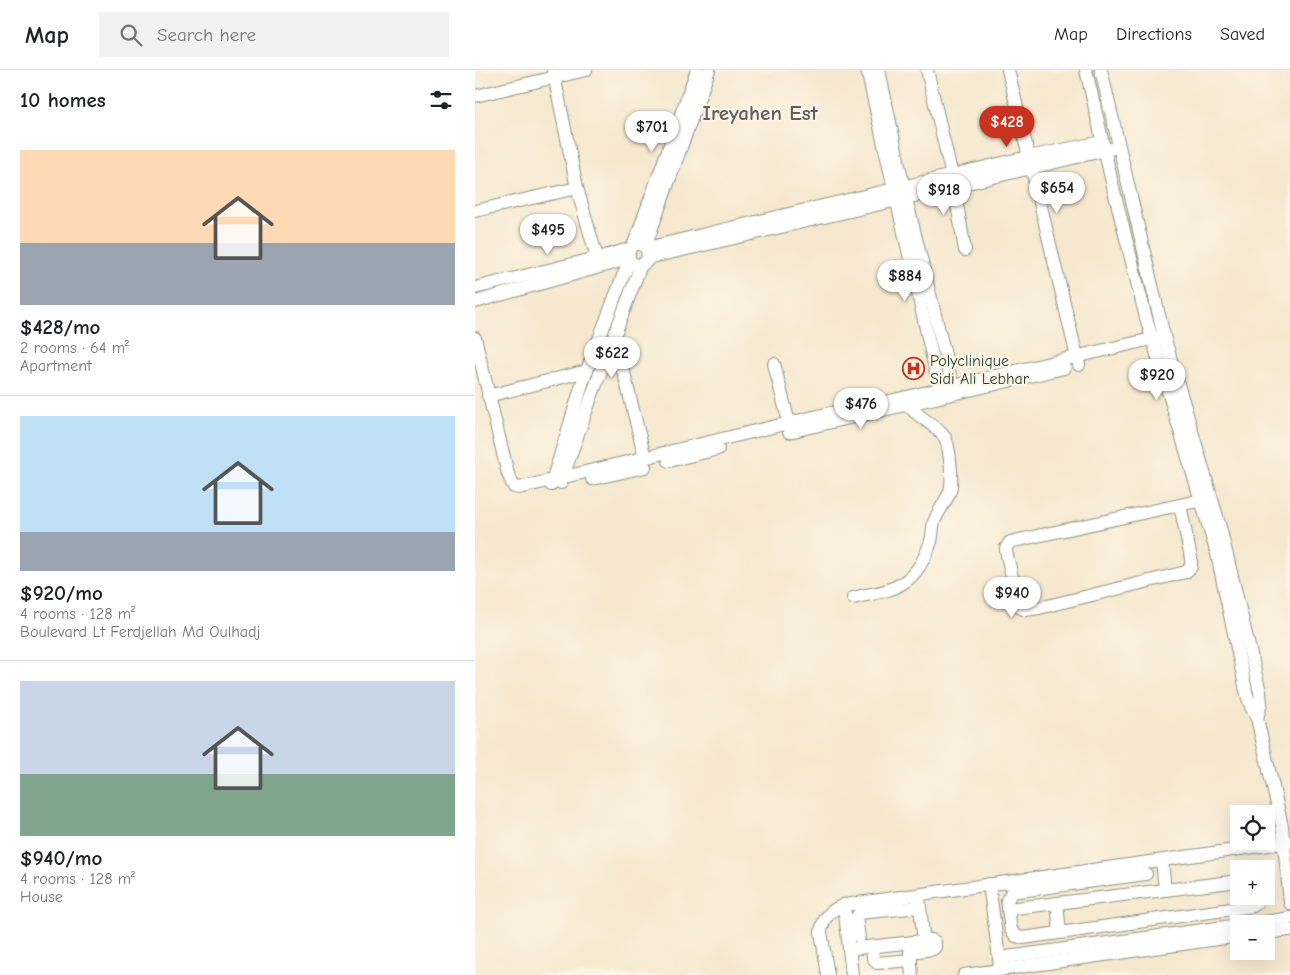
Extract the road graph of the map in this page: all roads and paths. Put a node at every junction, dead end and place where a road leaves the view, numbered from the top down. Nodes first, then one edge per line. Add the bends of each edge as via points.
1 (586, 70) edge
2 (697, 70) edge
3 (709, 70) edge
4 (867, 70) edge
5 (879, 70) edge
6 (927, 70) edge
7 (1008, 70) edge
8 (1087, 70) edge
9 (1101, 70) edge
10 (553, 74) edge
11 (475, 96) edge
12 (1118, 143) junction
13 (1105, 146) junction
14 (1030, 163) junction
15 (953, 181) junction
16 (577, 188) junction
17 (900, 194) junction
18 (475, 211) edge
19 (965, 250) dead end
20 (638, 254) junction
21 (597, 258) junction
22 (475, 288) edge
23 (475, 302) edge
24 (475, 338) edge
25 (1159, 342) junction
26 (609, 351) junction
27 (1078, 360) junction
28 (774, 364) dead end
29 (587, 371) junction
30 (947, 391) junction
31 (488, 396) junction
32 (908, 405) junction
33 (789, 424) junction
34 (645, 458) junction
35 (1197, 467) junction
36 (556, 482) junction
37 (1202, 500) junction
38 (1180, 505) junction
39 (1215, 529) junction
40 (853, 598) dead end
41 (1287, 843) edge
42 (1162, 861) junction
43 (1146, 868) junction
44 (1230, 882) edge
45 (989, 884) junction
46 (1022, 885) junction
47 (1165, 890) junction
48 (1148, 893) junction
49 (919, 894) junction
50 (1057, 903) junction
51 (1290, 903) edge
52 (844, 905) junction
53 (1254, 905) edge
54 (920, 907) junction
55 (1008, 909) junction
56 (1290, 918) edge
57 (1275, 920) edge
58 (1230, 927) edge
59 (1290, 930) edge
60 (1275, 932) edge
61 (1060, 933) junction
62 (859, 937) dead end
63 (1230, 937) edge
64 (849, 950) junction
65 (872, 950) junction
66 (910, 951) junction
67 (1001, 968) edge
68 (827, 975) edge
69 (853, 975) edge
70 (912, 975) edge
71 (965, 975) edge

1 - 10 street
2 - 20 street
3 - 20 street
4 - 17 street
5 - 17 street
6 - 15 street
7 - 14 street
8 - 13 street
9 - 12 street
10 - 11 street
10 - 16 street
12 - 13 street
12 - 25 street
13 - 14 street
13 - 25 street
14 - 15 street
14 - 27 street
15 - 17 street
15 - 19 street
16 - 18 street
16 - 21 street
17 - 20 street
17 - 30 street
20 - 21 street
20 - 23 street
20 - 26 street
20 - 29 street via 623,276
21 - 22 street
24 - 31 street
25 - 27 street
25 - 35 street
26 - 34 street via 624,373
26 - 36 street
27 - 30 street
28 - 33 street
29 - 31 street
29 - 36 street
30 - 32 street
30 - 33 street
31 - 36 street via 511,482 519,488
32 - 36 street
32 - 40 street via 914,414 929,422 945,438 950,458 951,489 934,522 931,541 921,564 913,575 889,591
33 - 34 street
34 - 36 street
35 - 37 street
35 - 39 street
37 - 38 street
37 - 39 street
38 - 38 street via 1010,542 1006,551 1019,608 1039,608 1186,572 1191,566 1191,558
39 - 41 street via 1260,692 1257,718
41 - 42 street
41 - 51 street
42 - 43 street
42 - 47 street
43 - 46 street
43 - 48 street
44 - 47 street
45 - 46 street
45 - 49 street
45 - 67 street
46 - 55 street via 1010,894
47 - 48 street
48 - 50 street
49 - 52 street
49 - 54 street
50 - 55 street
50 - 61 street
52 - 64 street
52 - 68 street via 828,914 822,926
53 - 61 street
54 - 62 street via 859,913
54 - 66 street via 924,941 934,940 935,948
55 - 61 street via 1011,930 1016,936
56 - 57 street
58 - 67 street
59 - 60 street
63 - 67 street
64 - 65 street
64 - 69 street
65 - 66 street
65 - 66 street via 873,960 877,963
66 - 70 street
67 - 71 street

